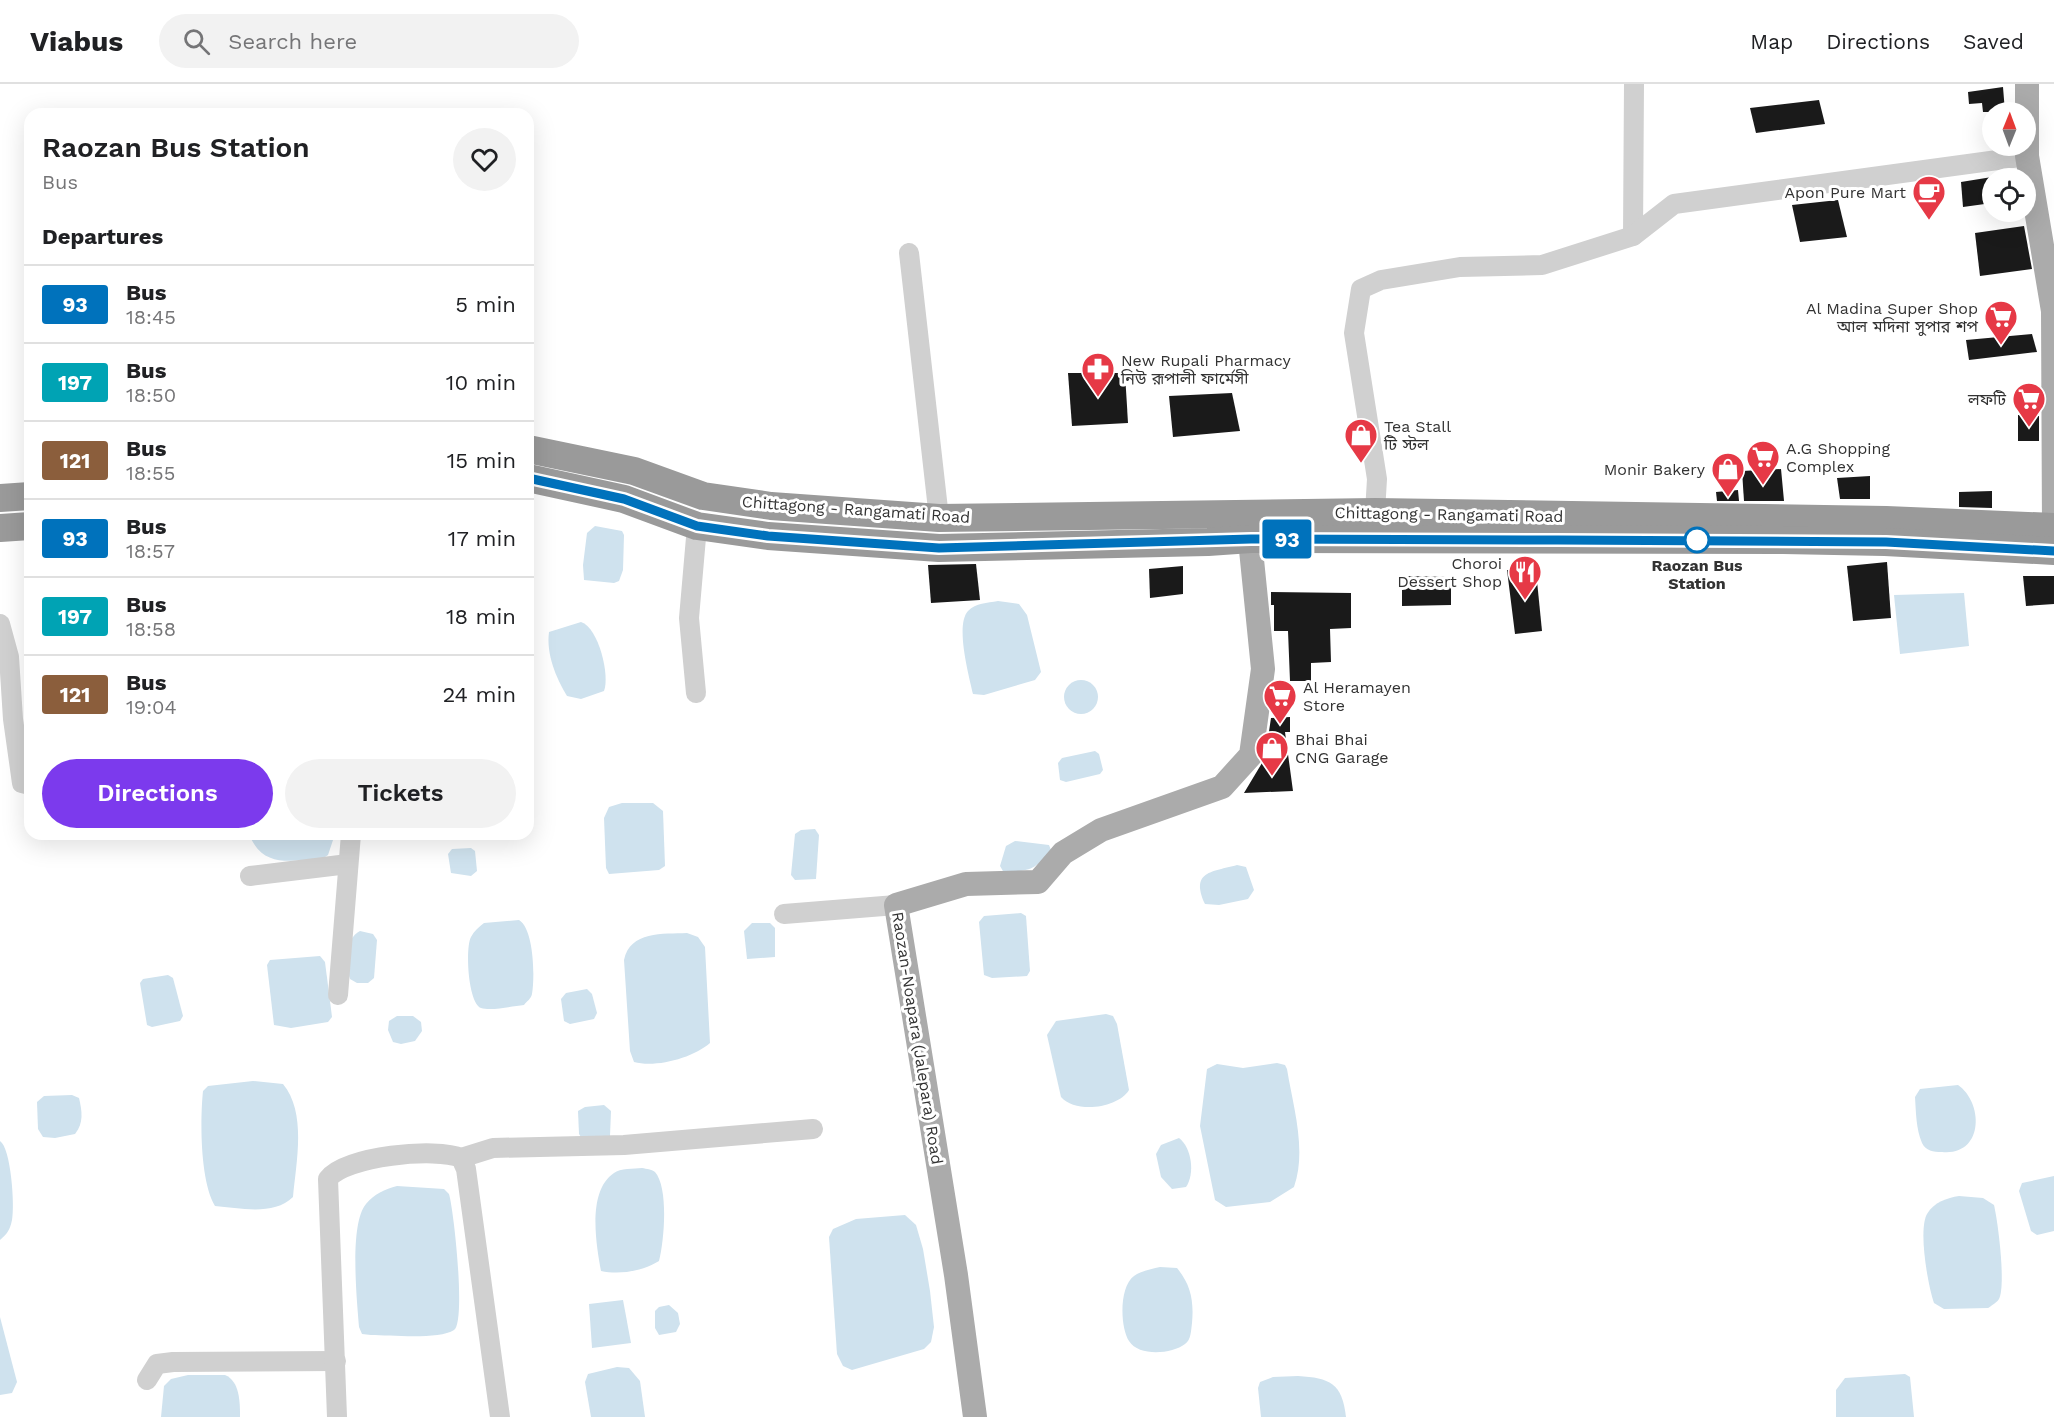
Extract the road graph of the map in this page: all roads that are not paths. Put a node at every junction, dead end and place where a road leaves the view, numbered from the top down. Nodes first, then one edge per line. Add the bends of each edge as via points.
1 (1634, 84) edge
2 (2027, 84) edge
3 (2027, 102) edge
4 (2027, 156) joint
5 (1633, 236) junction
6 (909, 253) dead end
7 (534, 449) edge
8 (534, 479) edge
9 (24, 496) edge
10 (0, 498) edge
11 (1375, 512) junction
12 (939, 518) junction
13 (24, 526) edge
14 (697, 526) junction
15 (1249, 526) junction
16 (2054, 527) edge
17 (0, 528) edge
18 (2054, 551) edge
19 (0, 624) edge
20 (696, 693) dead end
21 (24, 784) edge
22 (350, 840) edge
23 (348, 864) junction
24 (250, 876) dead end
25 (896, 904) junction
26 (784, 914) dead end
27 (339, 995) dead end
28 (813, 1129) dead end
29 (461, 1158) junction
30 (336, 1361) junction
31 (147, 1380) dead end
32 (337, 1417) edge
33 (500, 1417) edge
34 (975, 1417) edge

1 - 5 street
2 - 3 main road
4 - 5 street via 1674,204
4 - 16 main road via 2053,311
5 - 11 street via 1542,265 1460,267 1381,280 1361,289 1354,333 1377,479
6 - 12 street
7 - 12 highway, Chittagong - Rangamati Road via 634,471 703,496 771,506
8 - 14 highway, Chittagong - Rangamati Road via 624,499
9 - 10 highway
11 - 15 highway, Chittagong - Rangamati Road
11 - 16 highway, Chittagong - Rangamati Road via 1875,520
12 - 15 highway, Chittagong - Rangamati Road
13 - 17 highway
14 - 15 highway, Chittagong - Rangamati Road via 768,536 939,548
14 - 20 street via 690,618
15 - 18 highway, Chittagong - Rangamati Road via 1829,541
15 - 25 main road, Raozan-Noapara (Jalepara) Road via 1263,669 1260,706 1251,755 1222,787 1101,830 1063,853 1038,882 966,884
19 - 21 street via 9,657 13,719
22 - 23 street
23 - 24 street
23 - 27 street
25 - 26 street
25 - 34 main road, Raozan-Noapara (Jalepara) Road
28 - 29 street via 624,1146 493,1148
29 - 30 street via 449,1153 381,1158 333,1172 328,1179
29 - 33 street via 466,1169
30 - 31 street via 173,1362 157,1364
30 - 32 street

